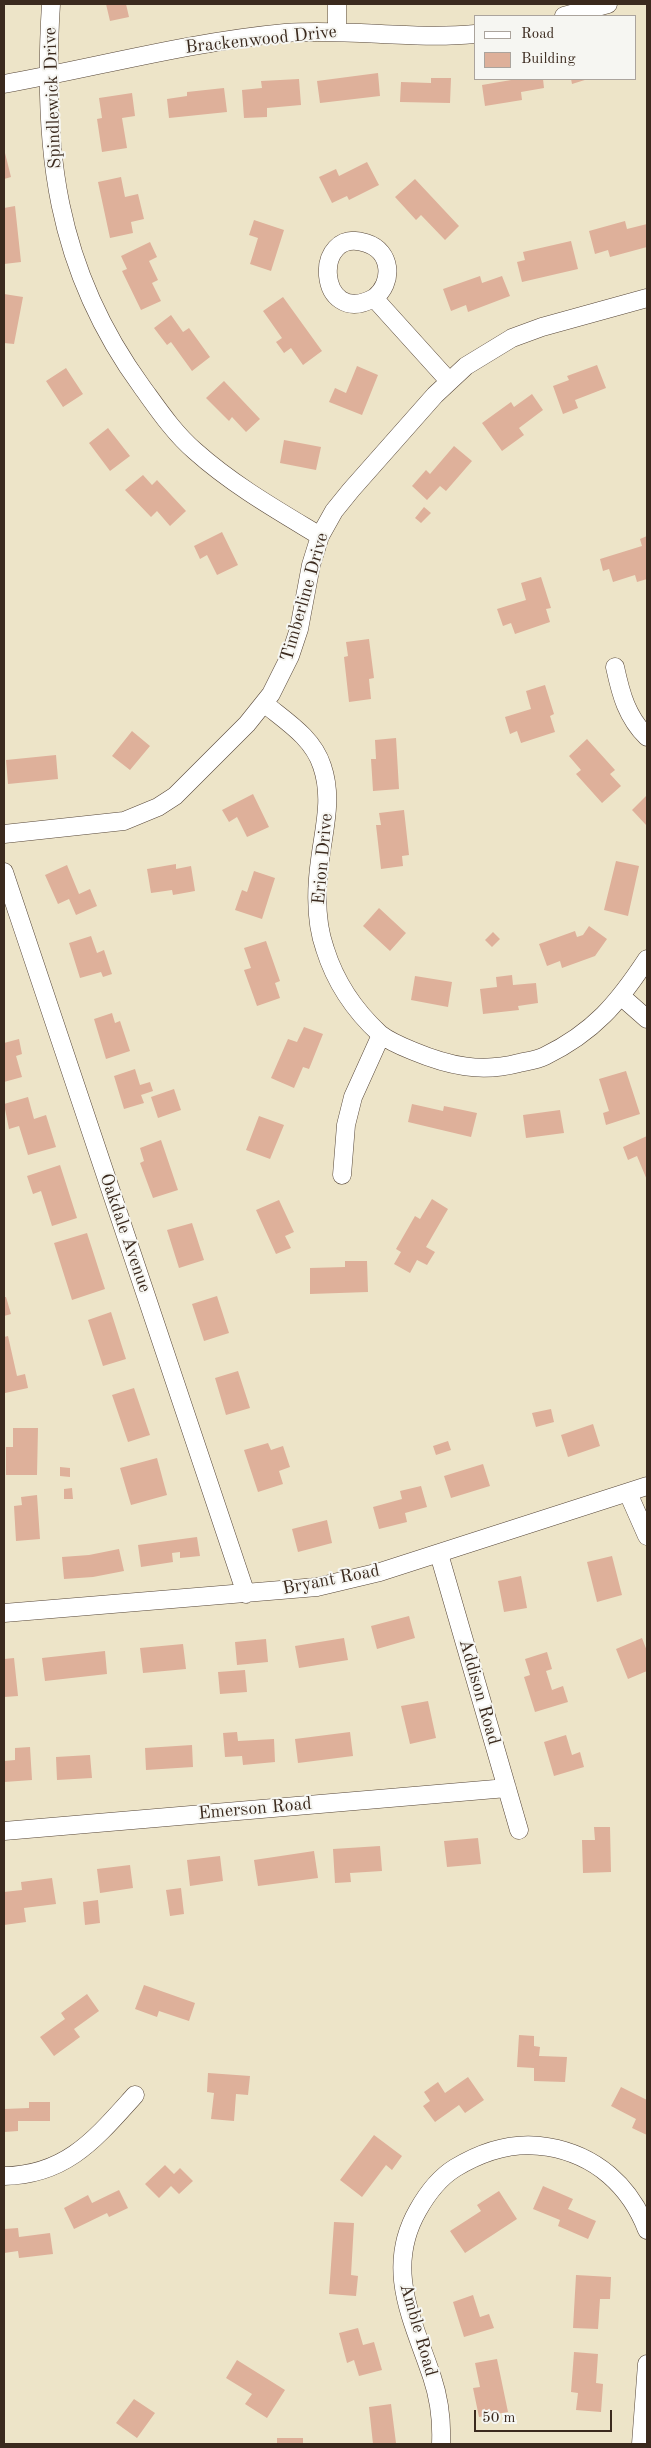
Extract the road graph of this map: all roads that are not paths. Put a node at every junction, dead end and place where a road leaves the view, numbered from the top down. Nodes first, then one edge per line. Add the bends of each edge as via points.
1 (50, 4) edge
2 (337, 4) edge
3 (608, 4) edge
4 (568, 15) edge
5 (337, 31) junction
6 (473, 34) edge
7 (50, 76) junction
8 (4, 84) edge
9 (374, 298) dead end
10 (647, 298) edge
11 (449, 381) junction
12 (320, 536) junction
13 (615, 667) dead end
14 (265, 704) junction
15 (647, 737) edge
16 (4, 834) edge
17 (4, 872) edge
18 (647, 959) edge
19 (622, 998) junction
20 (647, 1019) edge
21 (381, 1035) junction
22 (342, 1175) dead end
23 (647, 1486) edge
24 (628, 1493) junction
25 (647, 1536) edge
26 (439, 1554) junction
27 (246, 1594) junction
28 (4, 1614) edge
29 (507, 1788) junction
30 (520, 1830) dead end
31 (4, 1831) edge
32 (136, 2095) dead end
33 (4, 2176) edge
34 (647, 2230) edge
35 (647, 2364) edge
36 (441, 2444) edge
37 (641, 2444) edge

1 - 7 street, Spindlewick Drive
2 - 5 street
3 - 4 street
5 - 6 street, Brackenwood Drive
5 - 7 street, Brackenwood Drive via 230,39 158,51
7 - 8 street, Brackenwood Drive
7 - 12 street, Spindlewick Drive via 50,144 60,206 81,280 102,327 178,435 228,478
9 - 11 street
10 - 11 street, Timberline Drive via 512,338 473,361
11 - 12 street, Timberline Drive via 334,511
12 - 14 street, Timberline Drive via 290,656
13 - 15 street via 626,708
14 - 16 street, Timberline Drive via 175,796 139,817 112,823
14 - 21 street, Erion Drive via 308,740 322,765 328,799 317,904 321,934 333,970 344,990
17 - 27 street, Oakdale Avenue
18 - 19 street, Erion Drive
19 - 20 street
19 - 21 street, Erion Drive via 584,1033 543,1057 507,1066 477,1069 454,1066
21 - 22 street via 353,1097 346,1125
23 - 24 street, Bryant Road
24 - 25 street
24 - 26 street, Bryant Road
26 - 27 street, Bryant Road via 317,1587
26 - 29 street, Addison Road
27 - 28 street, Bryant Road
29 - 30 street, Addison Road
29 - 31 street, Emerson Road
32 - 33 street via 84,2149 66,2161 31,2174
34 - 36 street, Amble Road via 630,2197 602,2169 585,2158 547,2146 514,2146 487,2152 452,2170 437,2183 424,2199 407,2235 402,2275 409,2314 437,2399
35 - 37 street

